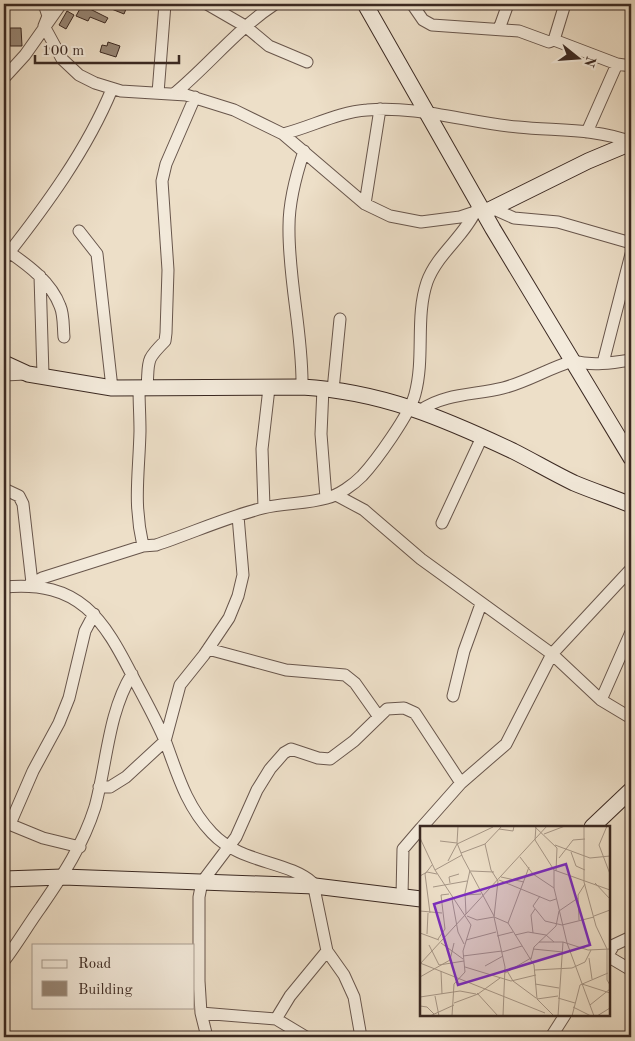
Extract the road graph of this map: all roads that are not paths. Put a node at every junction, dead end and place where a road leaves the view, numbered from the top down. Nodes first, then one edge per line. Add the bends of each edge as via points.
1 (44, 4) edge
2 (61, 4) edge
3 (165, 4) edge
4 (207, 4) edge
5 (275, 4) edge
6 (365, 4) edge
7 (412, 4) edge
8 (508, 4) edge
9 (565, 4) edge
10 (44, 26) junction
11 (244, 26) junction
12 (499, 29) junction
13 (554, 40) junction
14 (307, 62) dead end
15 (617, 64) junction
16 (631, 66) edge
17 (4, 78) edge
18 (112, 89) junction
19 (158, 93) junction
20 (174, 94) junction
21 (195, 97) junction
22 (380, 109) junction
23 (429, 114) junction
24 (588, 132) junction
25 (283, 134) junction
26 (631, 143) edge
27 (304, 151) junction
28 (365, 204) junction
29 (485, 211) junction
30 (79, 231) dead end
31 (631, 243) edge
32 (631, 254) edge
33 (7, 256) edge
34 (40, 276) junction
35 (340, 319) dead end
36 (64, 337) dead end
37 (631, 360) edge
38 (573, 361) junction
39 (4, 363) edge
40 (603, 364) junction
41 (36, 374) junction
42 (4, 375) edge
43 (302, 387) junction
44 (112, 388) junction
45 (143, 388) junction
46 (269, 388) junction
47 (328, 389) junction
48 (416, 408) junction
49 (482, 437) junction
50 (631, 458) edge
51 (4, 489) edge
52 (331, 497) junction
53 (631, 505) edge
54 (264, 507) junction
55 (238, 516) junction
56 (442, 523) dead end
57 (143, 546) junction
58 (631, 569) edge
59 (31, 584) junction
60 (4, 587) edge
61 (481, 604) junction
62 (94, 614) junction
63 (631, 632) edge
64 (208, 649) junction
65 (552, 654) junction
66 (132, 674) junction
67 (453, 696) dead end
68 (600, 700) junction
69 (379, 717) junction
70 (631, 718) edge
71 (165, 741) junction
72 (461, 783) junction
73 (99, 787) junction
74 (631, 790) edge
75 (7, 823) edge
76 (424, 826) edge
77 (593, 826) edge
78 (420, 830) edge
79 (80, 847) junction
80 (229, 848) junction
81 (268, 864) junction
82 (63, 877) junction
83 (4, 879) edge
84 (202, 882) junction
85 (263, 885) junction
86 (315, 886) junction
87 (402, 896) junction
88 (420, 899) edge
89 (631, 937) edge
90 (611, 947) edge
91 (327, 951) junction
92 (610, 958) edge
93 (4, 961) edge
94 (631, 970) edge
95 (201, 1012) junction
96 (564, 1016) edge
97 (276, 1019) junction
98 (207, 1037) edge
99 (306, 1037) edge
100 (361, 1037) edge
101 (551, 1037) edge

1 - 10 street via 48,16
2 - 10 street
3 - 19 street
4 - 11 street
5 - 11 street
6 - 23 street
7 - 12 street via 423,20 441,28
8 - 12 street
9 - 13 street
10 - 17 street via 25,55
10 - 18 street via 68,67
11 - 14 street via 269,46
11 - 20 street
12 - 13 street via 519,31 549,42
13 - 15 street
15 - 16 street
15 - 24 street
18 - 19 street
18 - 33 street via 102,114 79,153
19 - 20 street
20 - 21 street
21 - 25 street via 234,110
21 - 45 street via 162,181 168,270 166,333 165,341 151,356
22 - 23 street
22 - 25 street via 344,114
22 - 28 street
23 - 24 street via 517,127
23 - 29 street
24 - 26 street via 606,134
25 - 27 street
26 - 29 street
27 - 28 street
27 - 43 street via 295,181 288,226
28 - 29 street via 390,216 421,222
29 - 31 street via 514,218 558,222
29 - 38 street
29 - 48 street via 433,267 427,281 420,321
30 - 44 street via 97,254
32 - 40 street
33 - 34 street
34 - 36 street via 61,306
34 - 41 street
35 - 47 street
37 - 40 street
38 - 40 street
38 - 48 street via 504,388 447,398
38 - 50 street
39 - 41 street
41 - 42 street
41 - 44 street
43 - 46 street
43 - 47 street
44 - 45 street
45 - 46 street
45 - 57 street via 136,499
46 - 54 street via 262,449
47 - 48 street
47 - 52 street via 321,434
48 - 49 street
48 - 52 street via 362,476
49 - 53 street via 574,482
49 - 56 street
51 - 59 street via 19,496 23,504
52 - 54 street
52 - 61 street via 364,510
54 - 55 street
55 - 57 street via 156,545
55 - 64 street via 243,575 229,618
57 - 59 street
58 - 65 street
59 - 60 street
59 - 62 street via 78,600
61 - 65 street
61 - 67 street via 464,651
62 - 66 street via 110,632
62 - 75 street via 85,631 69,698 59,723
63 - 68 street
64 - 69 street via 286,670 345,675 355,683
64 - 71 street via 180,685
65 - 68 street
65 - 72 street via 506,744
66 - 71 street
66 - 73 street via 122,690
68 - 70 street
69 - 72 street via 387,709 394,708 415,713
69 - 80 street via 330,758 318,758 291,749 284,753 257,790
71 - 73 street via 126,777 110,787
71 - 80 street via 191,808 213,835
72 - 76 street
73 - 79 street
74 - 77 street
75 - 79 street via 44,838
78 - 87 street via 403,849
79 - 82 street
80 - 81 street
80 - 84 street
81 - 85 street
81 - 86 street via 302,876
82 - 83 street
82 - 84 street
82 - 93 street
84 - 85 street
84 - 95 street via 199,897
85 - 86 street
86 - 87 street
86 - 91 street
87 - 88 street
89 - 90 street
91 - 97 street via 290,996
91 - 100 street via 344,975 354,997
92 - 94 street
95 - 97 street
95 - 98 street
96 - 101 street
97 - 99 street

